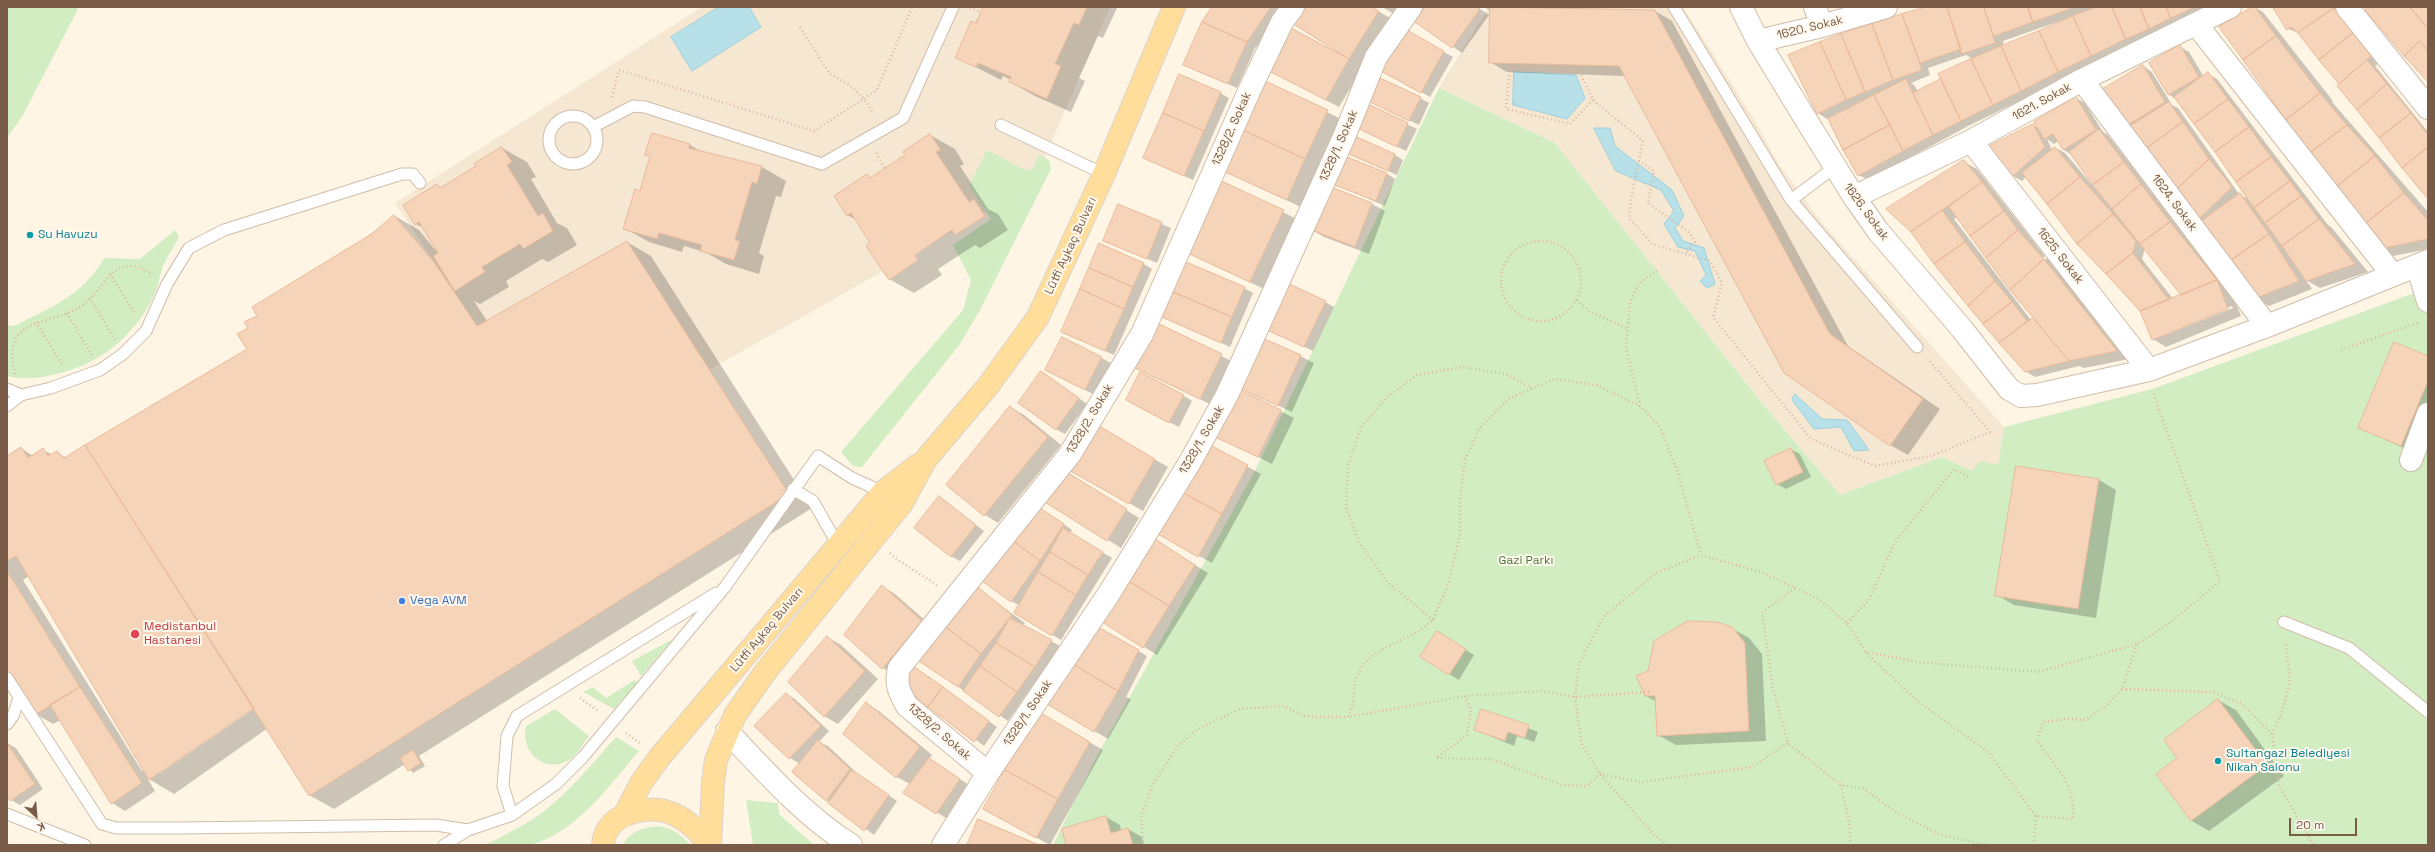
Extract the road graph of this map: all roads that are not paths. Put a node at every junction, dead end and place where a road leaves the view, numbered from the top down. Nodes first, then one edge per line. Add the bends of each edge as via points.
1 (953, 7) edge
2 (1174, 7) edge
3 (1292, 7) edge
4 (1411, 7) edge
5 (1674, 7) edge
6 (1741, 7) edge
7 (1886, 7) edge
8 (2230, 7) edge
9 (2347, 7) edge
10 (1819, 16) edge
11 (2196, 24) junction
12 (1758, 41) junction
13 (2082, 80) junction
14 (2428, 108) edge
15 (1001, 125) dead end
16 (593, 127) junction
17 (1971, 142) junction
18 (1835, 167) junction
19 (1104, 174) junction
20 (420, 183) dead end
21 (1854, 197) junction
22 (1790, 200) junction
23 (2422, 263) edge
24 (2392, 274) junction
25 (2428, 301) edge
26 (2267, 326) junction
27 (1917, 346) road end
28 (2149, 370) junction
29 (7, 389) edge
30 (21, 395) junction
31 (7, 406) edge
32 (2428, 414) edge
33 (926, 459) junction
34 (2410, 460) dead end
35 (793, 489) junction
36 (884, 492) junction
37 (838, 546) junction
38 (725, 587) junction
39 (2284, 622) road end
40 (7, 678) edge
41 (19, 698) junction
42 (2428, 712) edge
43 (7, 724) edge
44 (727, 731) junction
45 (988, 773) junction
46 (7, 814) edge
47 (625, 814) junction
48 (512, 815) junction
49 (468, 830) junction
50 (598, 842) edge
51 (85, 845) edge
52 (444, 845) edge
53 (709, 845) edge
54 (851, 845) edge
55 (943, 845) edge

1 - 16 lane via 903,118 822,164 645,107 633,106
2 - 19 main road, Lütfi Aykaç Bulvarı
3 - 45 street, 1328/2. Sokak via 1282,22 1250,89 1142,334 1070,454 899,668 896,680 907,706
4 - 45 street, 1328/1. Sokak via 1376,57 1344,137 1227,396 1194,456 1108,595
5 - 22 lane
6 - 12 street, 1626. Sokak
7 - 10 street, 1620. Sokak
8 - 11 street, 1621. Sokak
9 - 14 street
10 - 12 street, 1620. Sokak
11 - 13 street, 1621. Sokak
11 - 24 street
12 - 18 street, 1626. Sokak
13 - 17 street, 1621. Sokak
13 - 26 street, 1624. Sokak
15 - 19 lane
16 - 16 lane via 581,117 559,120 550,133 554,155 568,163 584,161 595,150 597,134
17 - 21 street, 1621. Sokak
17 - 28 street, 1625. Sokak
18 - 21 street, 1626. Sokak
18 - 22 lane
19 - 33 main road, Lütfi Aykaç Bulvarı via 1038,317 988,386
20 - 30 lane via 413,174 402,174 224,230 189,248 167,284 146,331 123,354 100,370
21 - 28 street, 1626. Sokak via 1878,231 1962,329 2009,389 2021,396 2037,395
22 - 27 lane
23 - 24 street
23 - 25 street
24 - 26 street
26 - 28 street
29 - 30 lane
30 - 31 lane
32 - 34 street
33 - 36 main road, Lütfi Aykaç Bulvarı
33 - 44 main road, Lütfi Aykaç Bulvarı via 902,503 766,672 735,715
35 - 36 lane via 818,456 852,478
35 - 37 lane via 813,501
35 - 38 lane
36 - 37 main road, Lütfi Aykaç Bulvarı
37 - 47 main road, Lütfi Aykaç Bulvarı via 659,758 641,783
38 - 48 lane via 583,757 556,784
38 - 48 lane via 517,716 507,736 503,786
39 - 42 lane via 2349,648
40 - 41 lane
41 - 43 lane via 13,716
41 - 49 lane via 102,824 116,828 436,825
44 - 53 main road, Lütfi Aykaç Bulvarı via 716,760
44 - 54 street via 784,790 839,838
45 - 55 street, 1328/1. Sokak
46 - 51 lane
47 - 50 main road via 612,823
47 - 53 main road via 665,811 684,820
48 - 49 lane
49 - 52 lane

